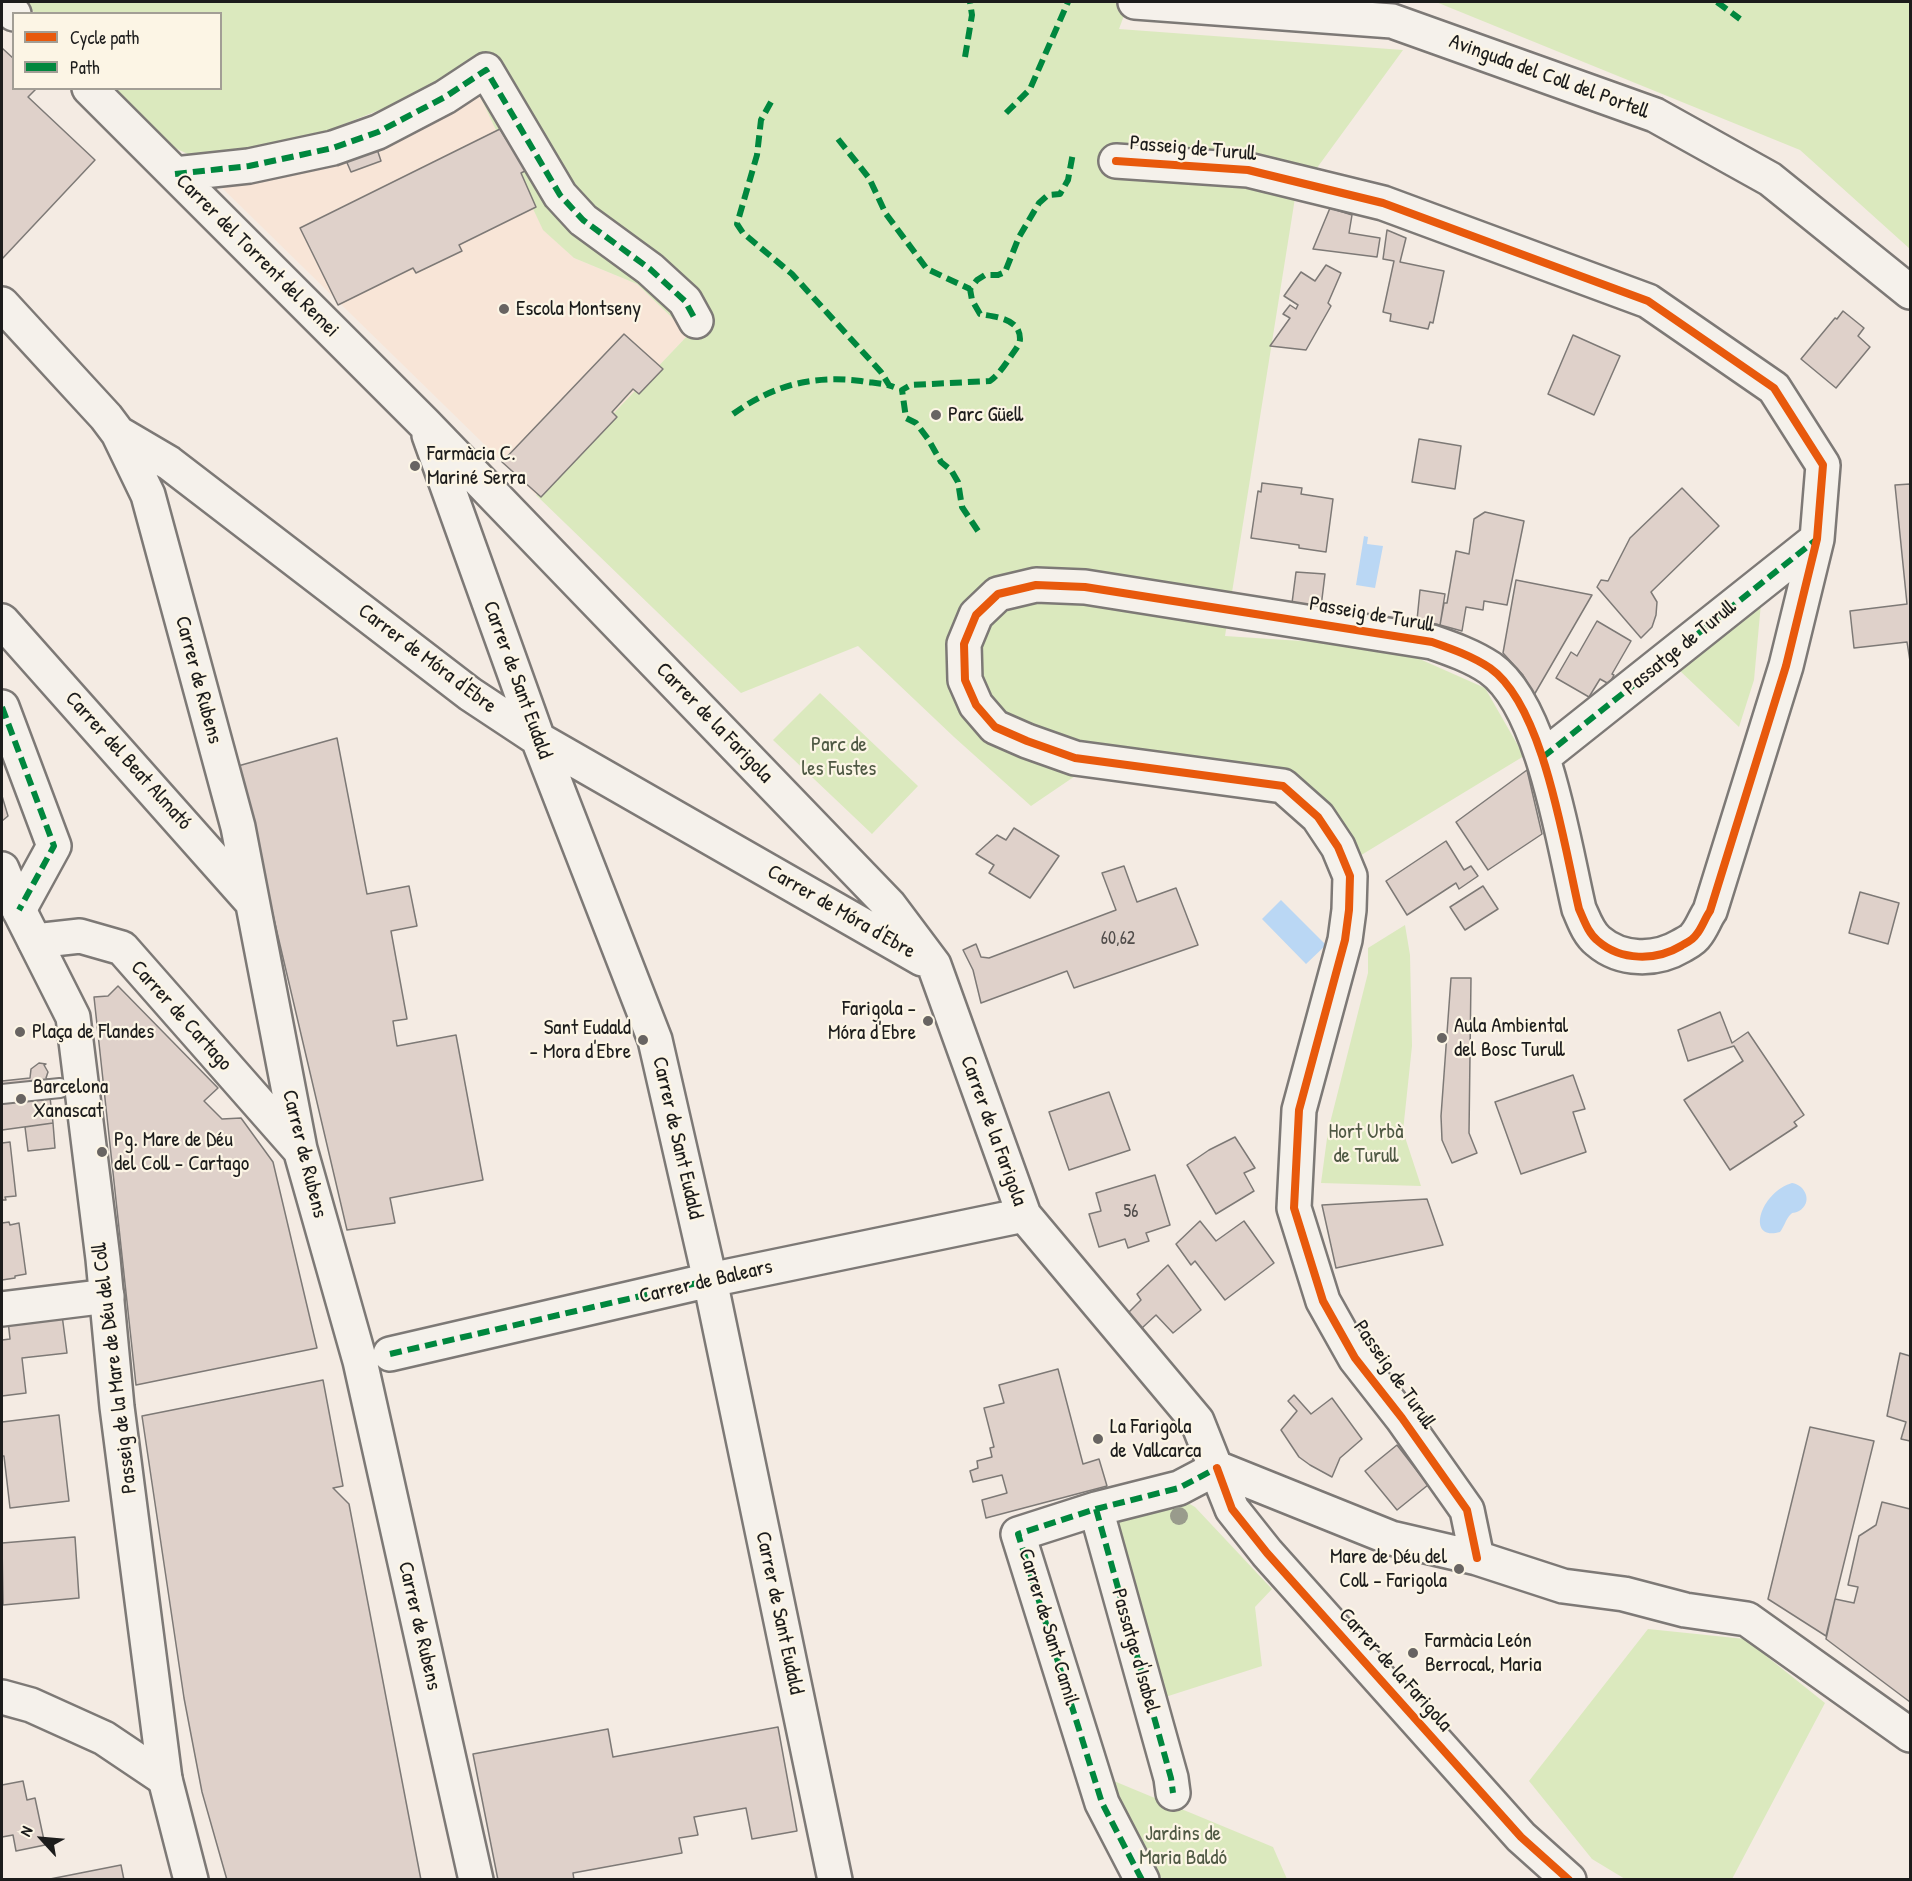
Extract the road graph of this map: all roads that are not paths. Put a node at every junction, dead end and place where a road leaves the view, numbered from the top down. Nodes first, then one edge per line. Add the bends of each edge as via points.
1 (1135, 2) edge
2 (91, 90) edge
3 (1116, 161) dead end
4 (175, 174) junction
5 (1911, 292) edge
6 (2, 304) edge
7 (696, 321) dead end
8 (425, 424) junction
9 (118, 433) junction
10 (1817, 539) junction
11 (2, 621) edge
12 (2, 707) edge
13 (538, 740) junction
14 (1544, 757) junction
15 (2, 869) edge
16 (252, 903) junction
17 (19, 910) junction
18 (35, 941) junction
19 (934, 965) junction
20 (60, 1088) dead end
21 (2, 1094) edge
22 (300, 1149) junction
23 (1024, 1215) junction
24 (710, 1280) junction
25 (107, 1296) junction
26 (2, 1309) edge
27 (390, 1354) dead end
28 (1217, 1468) junction
29 (1096, 1509) junction
30 (1477, 1557) junction
31 (2, 1697) edge
32 (1911, 1735) edge
33 (165, 1779) junction
34 (1173, 1793) dead end
35 (191, 1880) edge
36 (476, 1880) edge
37 (835, 1880) edge
38 (1142, 1880) edge
39 (1569, 1880) edge

1 - 5 street, Avinguda del Coll del Portell via 1392,21 1656,115 1770,179
2 - 4 street, Carrer del Torrent del Remei
3 - 10 street, Passeig de Turull via 1248,170 1383,203 1648,301 1774,388 1823,465
4 - 7 street via 249,166 333,148 378,132 445,97 486,70 560,195 583,220 651,269 685,301
4 - 8 street, Carrer del Torrent del Remei
6 - 9 street, Carrer de Móra d'Ebre
8 - 13 street, Carrer de Sant Eudald
8 - 19 street, Carrer de la Farigola via 889,905
9 - 13 street, Carrer de Móra d'Ebre via 170,463 470,694
9 - 16 street, Carrer de Rubens via 148,495 238,827
10 - 14 street, Passatge de Turull
10 - 14 street, Passeig de Turull via 1786,666 1727,859 1710,910 1695,937 1672,951 1650,957 1612,950 1590,932 1579,909
11 - 16 street, Carrer del Beat Almató
12 - 17 street via 54,846
13 - 19 street, Carrer de Móra d'Ebre
13 - 24 street, Carrer de Sant Eudald via 655,1040
14 - 30 street, Passeig de Turull via 1511,689 1491,669 1432,642 1085,587 1036,585 998,594 976,615 964,644 965,680 976,705 995,727 1075,758 1283,786 1318,817 1338,848 1350,876 1349,910 1345,940 1299,1110 1294,1208 1323,1300 1355,1358 1467,1510
15 - 17 street, Passeig de la Mare de Déu del Coll
16 - 22 street, Carrer de Rubens
17 - 18 street, Passeig de la Mare de Déu del Coll
18 - 22 street, Carrer de Cartago via 80,936 122,948
18 - 25 street, Passeig de la Mare de Déu del Coll via 73,1017
19 - 23 street, Carrer de la Farigola
20 - 21 lane
22 - 36 street, Carrer de Rubens via 360,1361
23 - 24 street, Carrer de Balears
23 - 28 street, Carrer de la Farigola via 1197,1422
24 - 27 street, Carrer de Balears
24 - 37 street, Carrer de Sant Eudald
25 - 26 street
25 - 33 street, Passeig de la Mare de Déu del Coll via 117,1407
28 - 29 street, Carrer de Sant Camil via 1179,1488
28 - 30 street via 1391,1538
28 - 39 street, Carrer de la Farigola via 1232,1509 1267,1553 1521,1837
29 - 34 street, Passatge d'Isabel
29 - 38 street, Carrer de Sant Camil via 1018,1534 1102,1803
30 - 32 street via 1563,1586 1747,1619
31 - 33 street via 31,1705 104,1738
33 - 35 street, Passeig de la Mare de Déu del Coll

